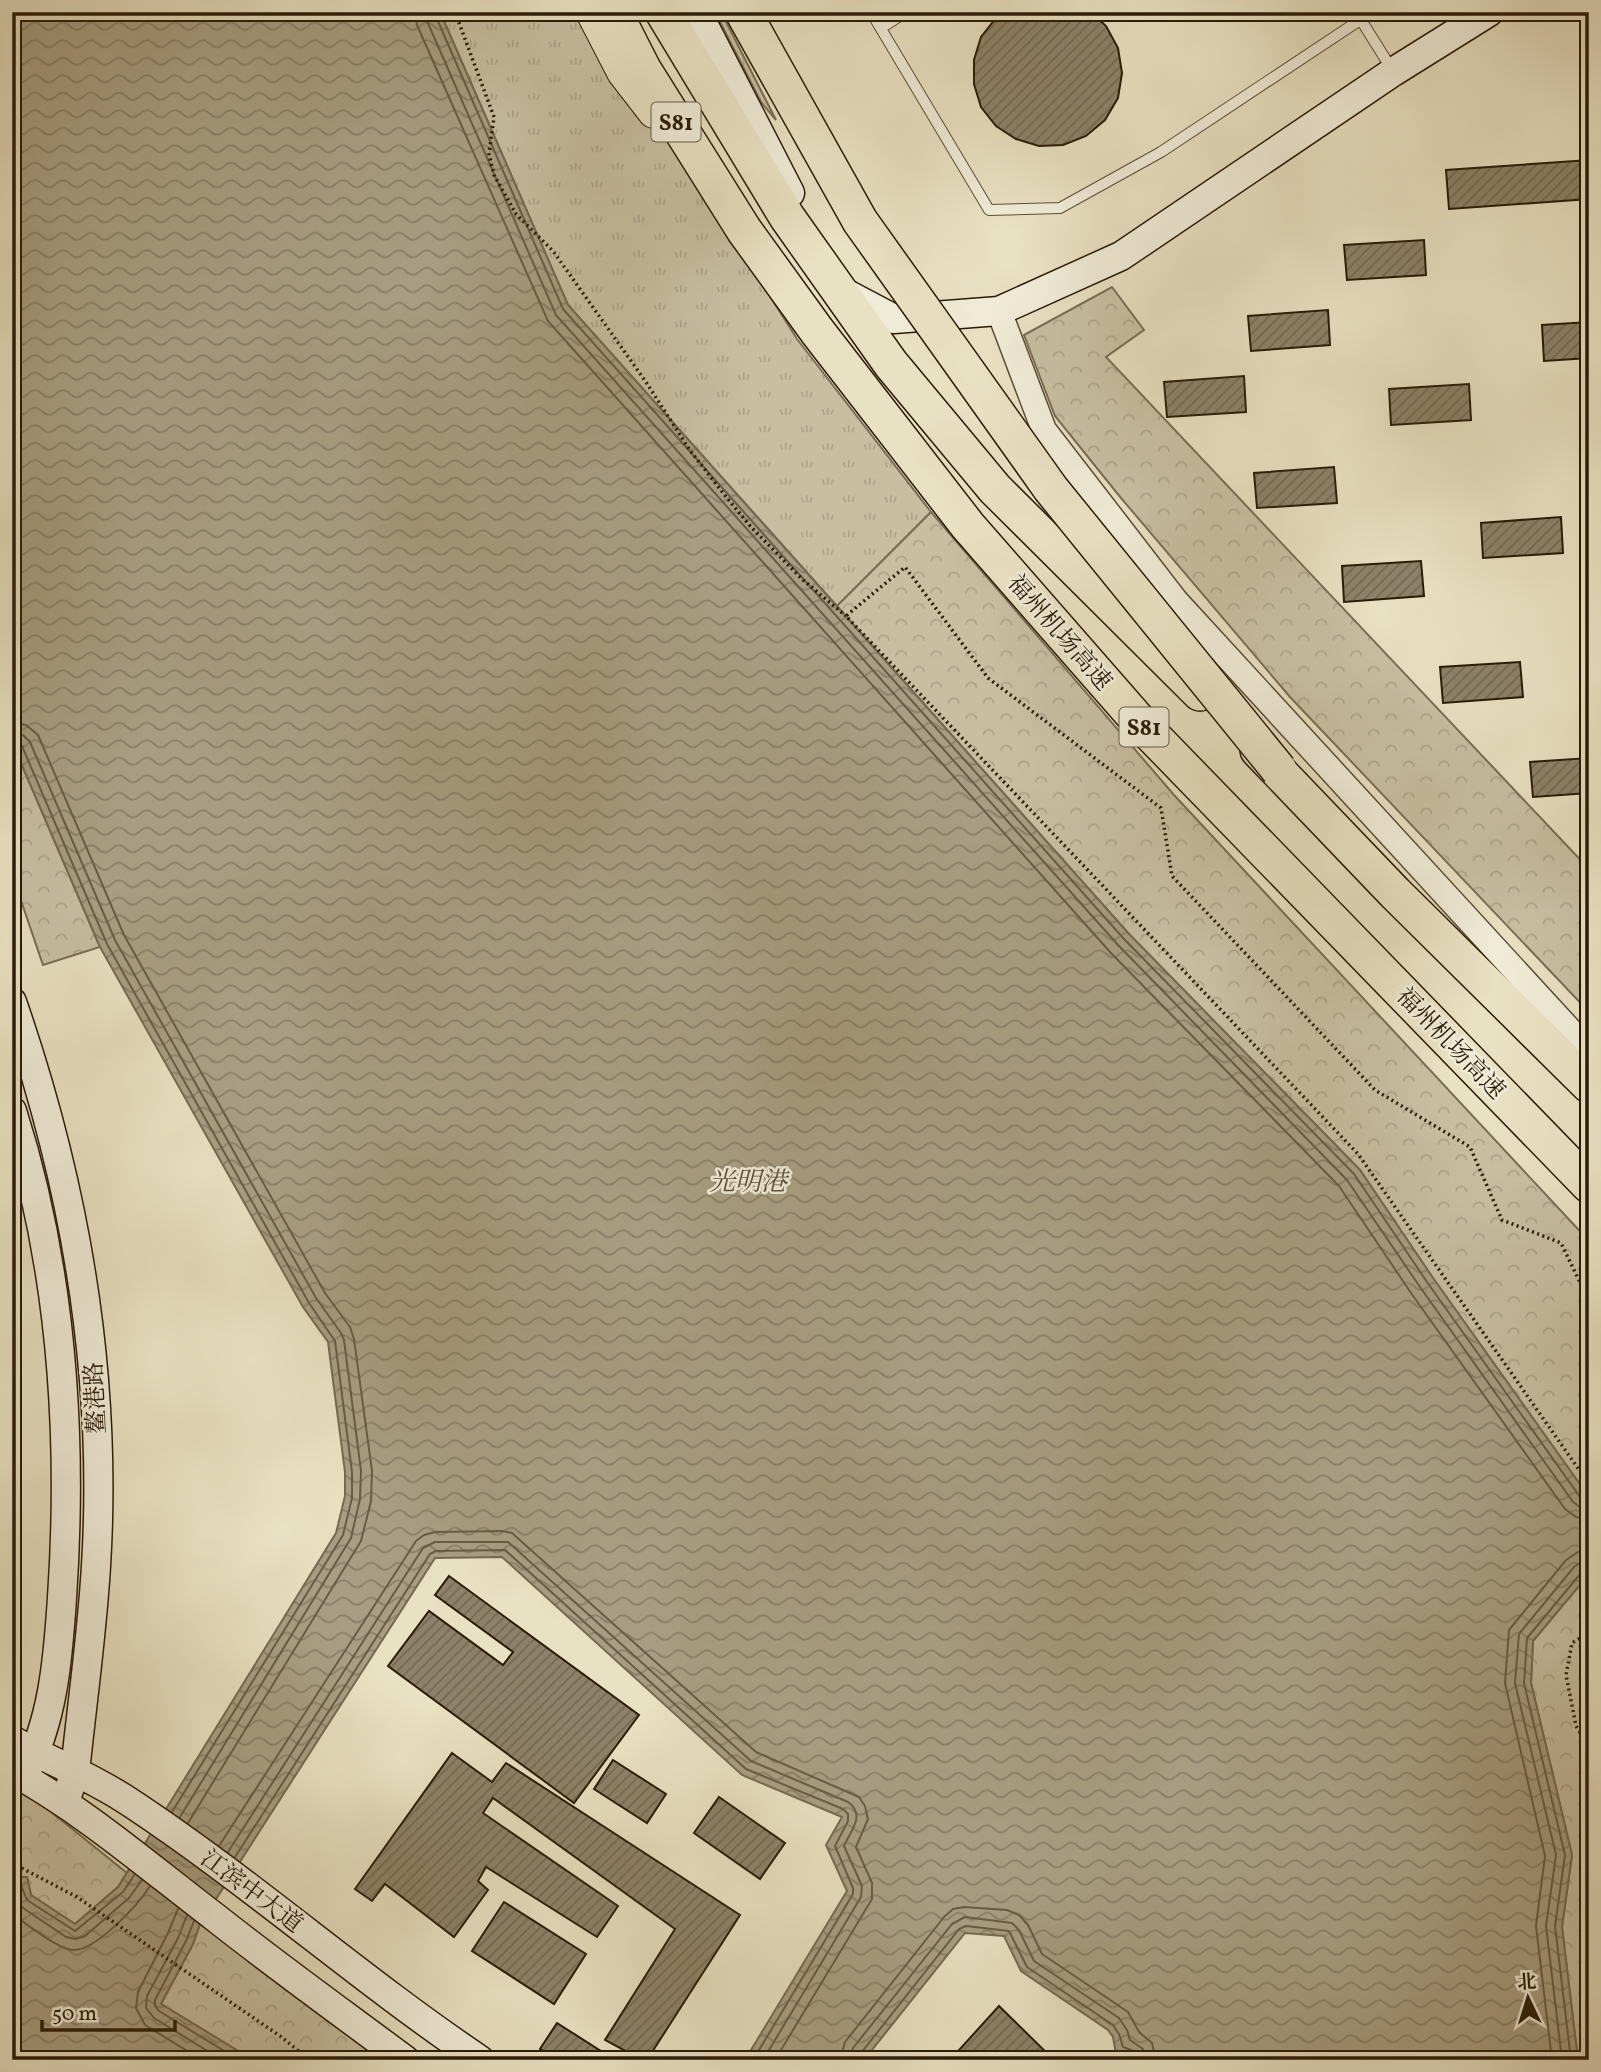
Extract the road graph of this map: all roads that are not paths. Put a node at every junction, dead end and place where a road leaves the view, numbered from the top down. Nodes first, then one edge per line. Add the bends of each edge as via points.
1 (592, 12) edge
2 (614, 12) edge
3 (663, 12) edge
4 (697, 12) edge
5 (743, 12) edge
6 (871, 12) edge
7 (906, 12) edge
8 (1489, 12) edge
9 (1358, 16) edge
10 (881, 27) junction
11 (1394, 72) junction
12 (744, 230) junction
13 (999, 311) junction
14 (1279, 770) junction
15 (12, 1002) edge
16 (1587, 1048) edge
17 (1589, 1085) edge
18 (12, 1111) edge
19 (1589, 1185) edge
20 (12, 1728) edge
21 (21, 1760) edge
22 (75, 1772) junction
23 (65, 1802) junction
24 (405, 2060) edge
25 (480, 2060) edge

1 - 12 highway via 623,72
2 - 12 highway, 福州机场高速 / S81 via 643,69
3 - 14 highway, 福州机场高速 / S81, bridge via 786,217 891,364 995,489
4 - 13 main road via 841,292 894,320
5 - 14 highway, bridge via 860,221 1051,489
6 - 10 lane
7 - 10 lane
8 - 11 main road
9 - 10 lane via 1160,152 1060,208 989,210
9 - 11 lane
11 - 13 main road via 1121,256
12 - 19 highway, 福州机场高速 / S81 via 968,526 1133,714
13 - 16 street via 1044,430 1176,601
14 - 17 highway, 福州机场高速 / S81 via 1395,893
15 - 22 main road, 鳌港路 via 37,1073 68,1193 95,1381 96,1564
18 - 21 main road, 鳌港路 via 33,1184 54,1295 67,1465 52,1696
20 - 21 street
21 - 22 main road, 江滨中大道
21 - 23 main road, 江滨中大道
22 - 23 main road, 鳌港路
22 - 25 main road, 江滨中大道 via 131,1802
23 - 24 main road, 江滨中大道

